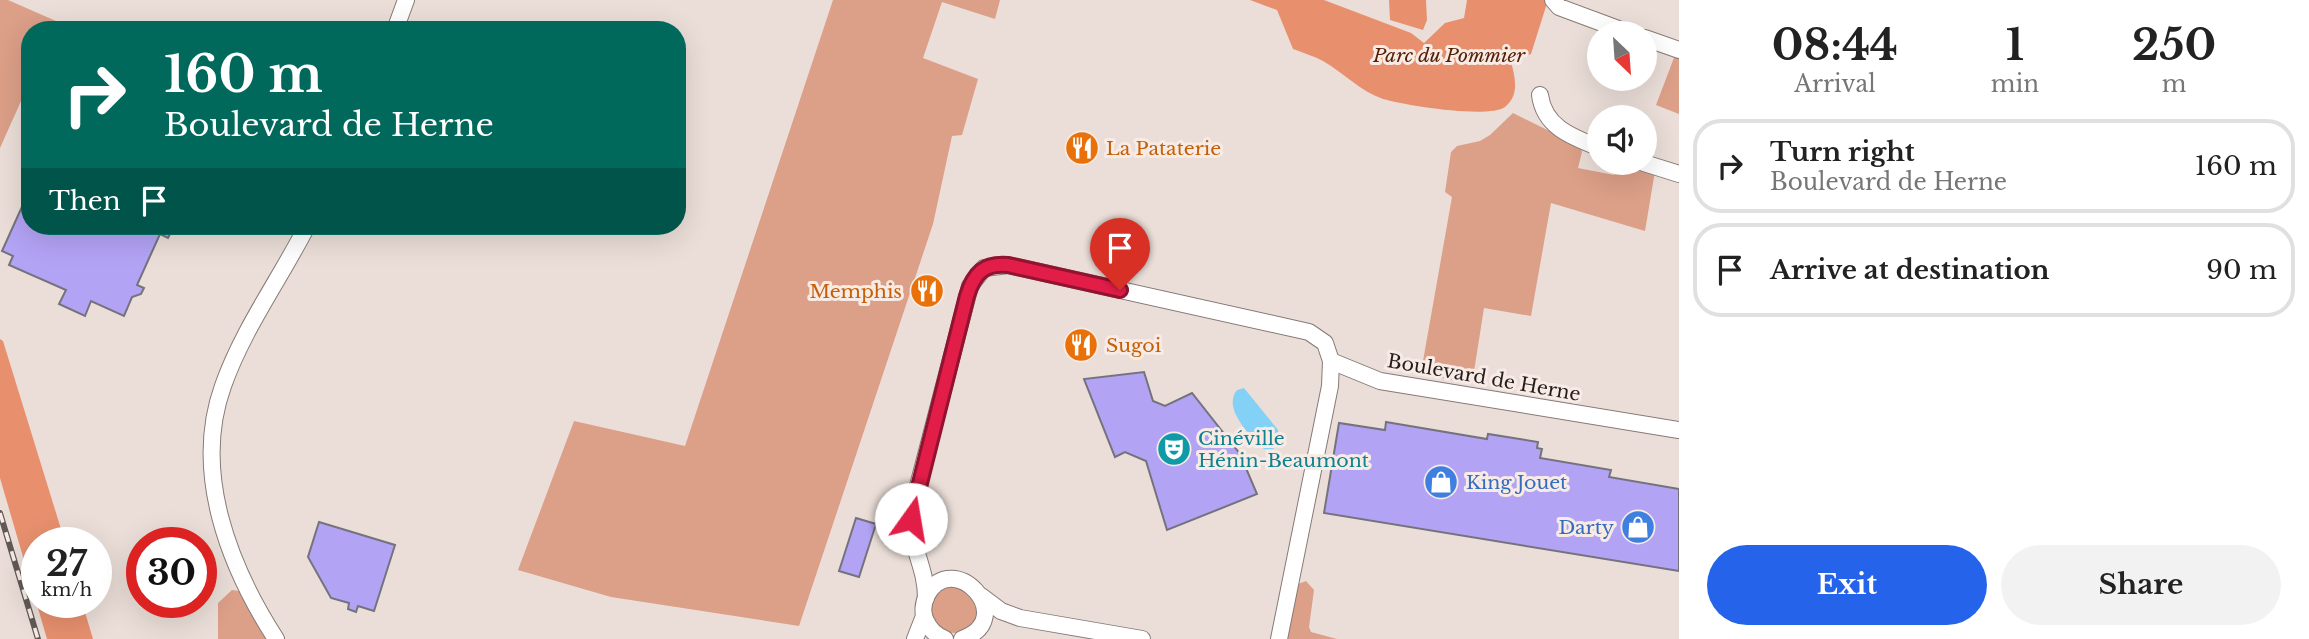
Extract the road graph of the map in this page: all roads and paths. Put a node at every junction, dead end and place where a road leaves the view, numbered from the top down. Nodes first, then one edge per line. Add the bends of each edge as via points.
1 (406, 0) edge
2 (1553, 0) edge
3 (398, 21) edge
4 (1597, 21) edge
5 (1657, 42) edge
6 (1679, 50) edge
7 (1540, 95) dead end
8 (1587, 143) edge
9 (1657, 167) edge
10 (1679, 174) edge
11 (302, 235) edge
12 (1331, 360) junction
13 (1679, 430) edge
14 (918, 559) junction
15 (950, 579) junction
16 (981, 596) junction
17 (926, 598) junction
18 (924, 616) junction
19 (1020, 618) junction
20 (971, 635) edge
21 (275, 639) edge
22 (915, 639) edge
23 (942, 639) edge
24 (1142, 639) edge
25 (1279, 639) edge

1 - 3 street
2 - 4 street via 1559,7
5 - 6 street
7 - 8 street via 1547,119
9 - 10 street
11 - 21 street via 249,328 223,385 212,427 216,500 231,554
12 - 13 street, Boulevard de Herne via 1380,381
12 - 14 street, Boulevard de Herne via 1325,343 1309,332 1008,265 984,268 967,296 914,505 911,533
12 - 25 street
14 - 15 street
14 - 17 street, Boulevard de Herne
15 - 16 street via 968,583
15 - 17 street via 936,585
16 - 19 street
16 - 20 street via 985,612
17 - 18 street, Boulevard de Herne
18 - 22 street, Boulevard de Herne
18 - 23 street
19 - 20 street
19 - 24 street

